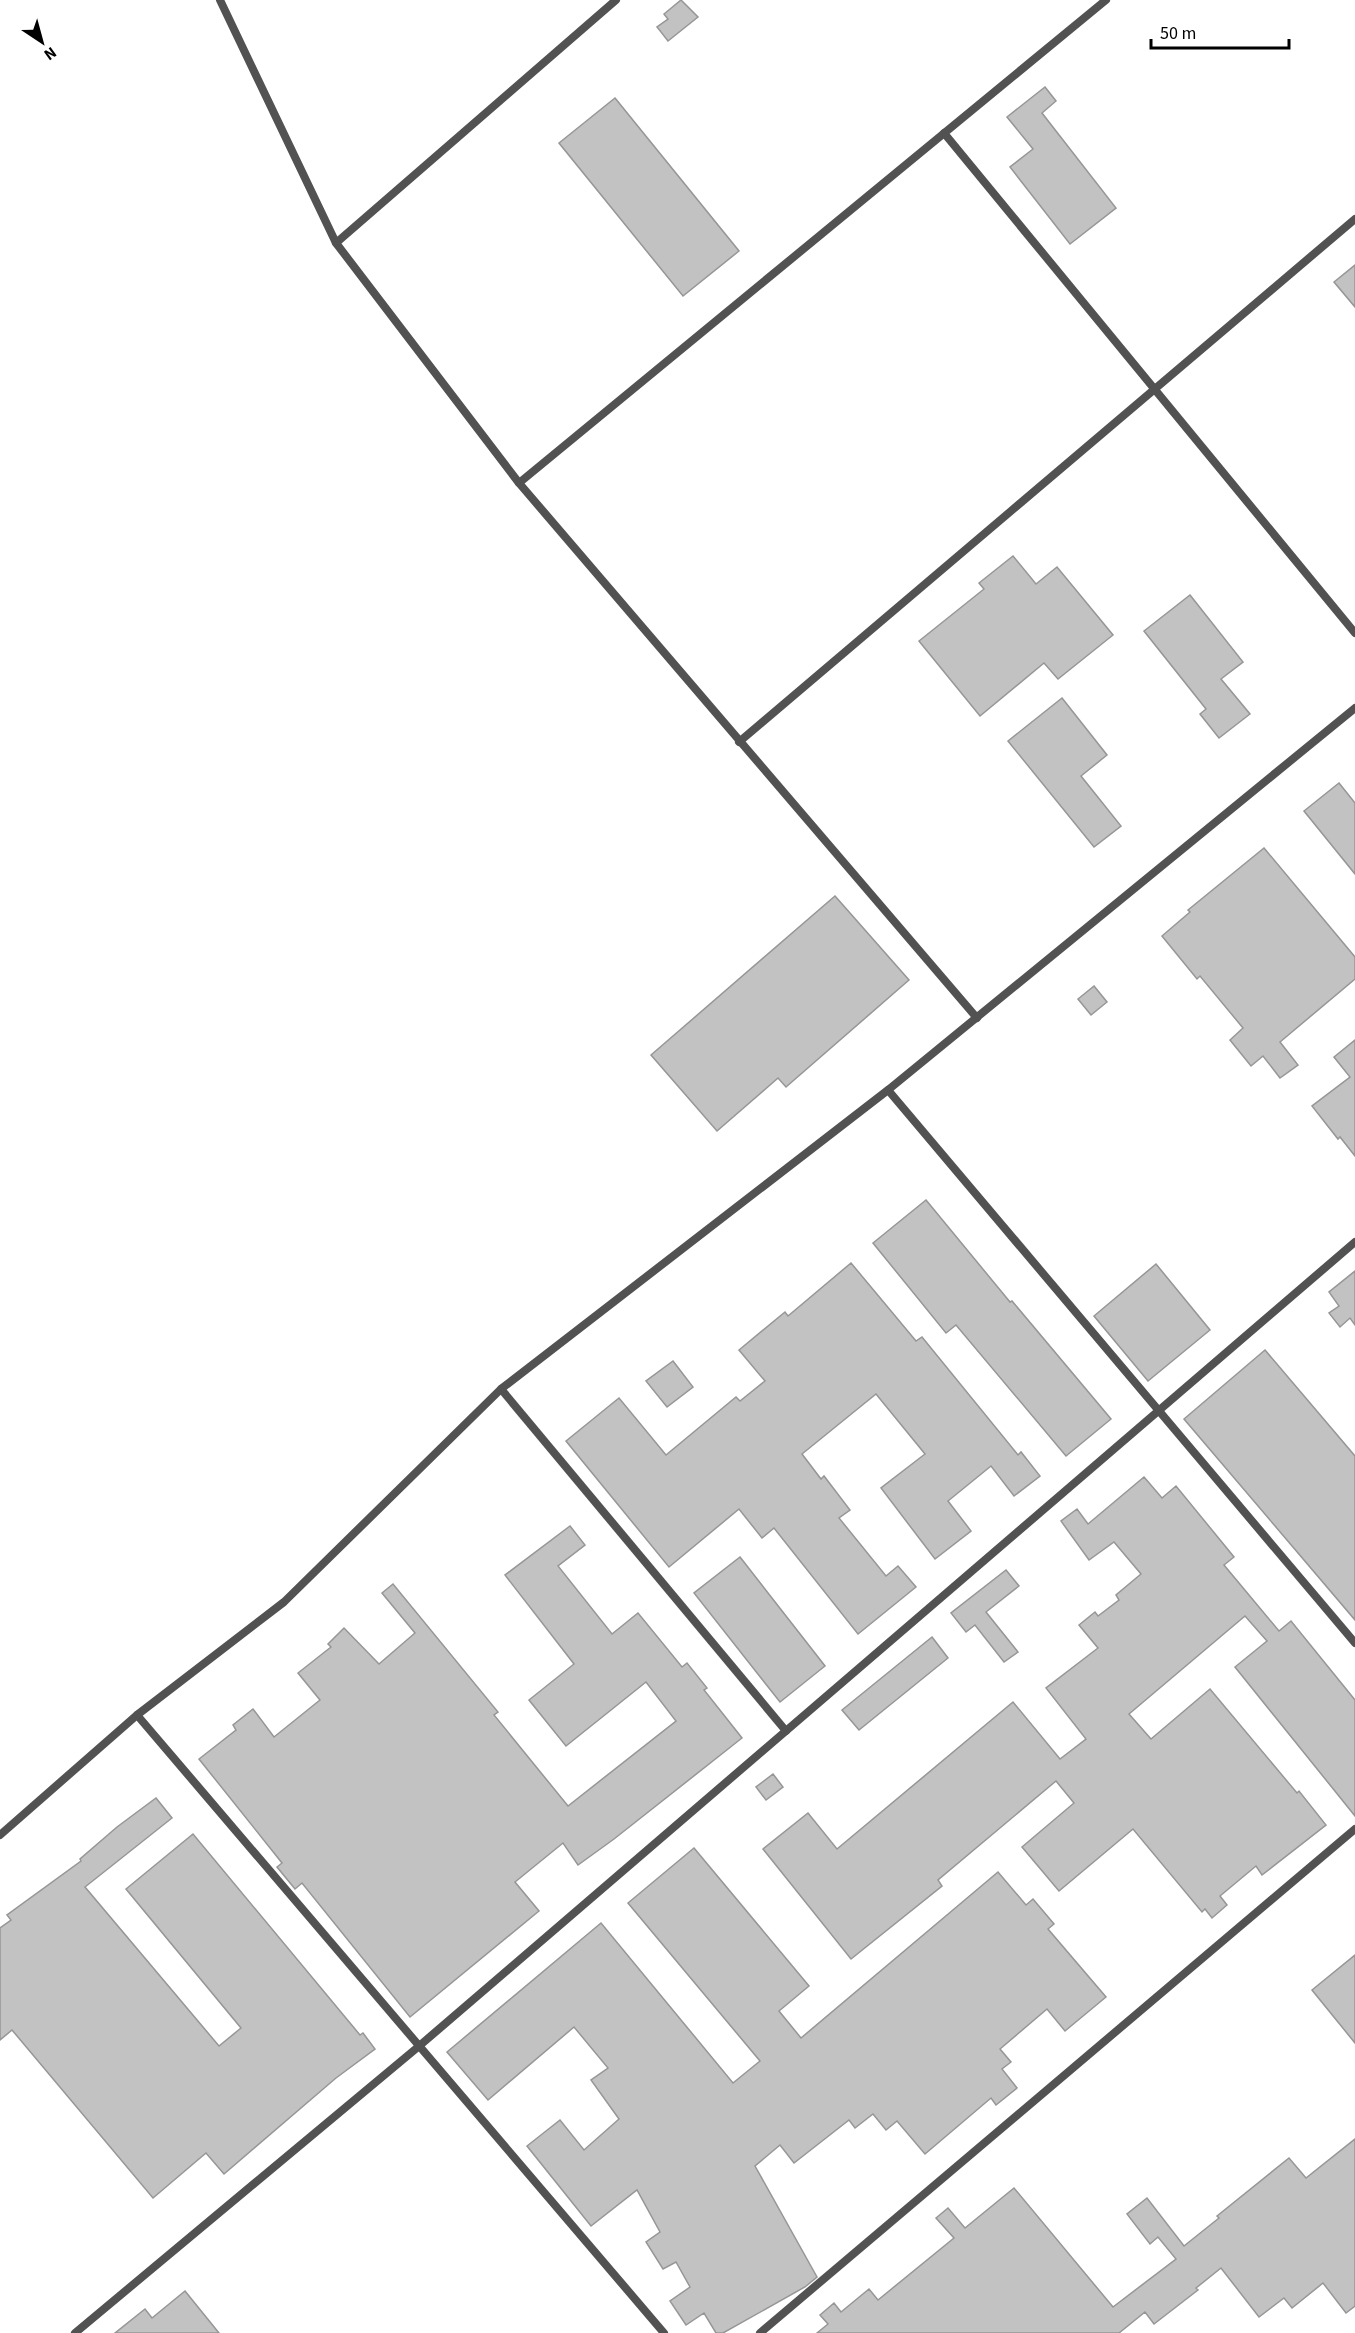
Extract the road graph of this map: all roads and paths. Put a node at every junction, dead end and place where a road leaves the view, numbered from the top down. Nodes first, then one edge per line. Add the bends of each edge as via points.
1 (220, 0) edge
2 (616, 0) edge
3 (1106, 0) edge
4 (944, 133) junction
5 (1355, 219) edge
6 (336, 243) junction
7 (1154, 389) junction
8 (519, 483) junction
9 (1355, 633) edge
10 (1355, 708) edge
11 (739, 742) junction
12 (977, 1018) junction
13 (888, 1090) junction
14 (1355, 1242) edge
15 (501, 1389) junction
16 (1158, 1411) junction
17 (1355, 1643) edge
18 (137, 1715) junction
19 (786, 1731) junction
20 (1355, 1828) edge
21 (0, 1834) edge
22 (418, 2047) junction
23 (75, 2333) edge
24 (664, 2333) edge
25 (760, 2333) edge

1 - 6 lane
2 - 6 lane
3 - 4 lane
4 - 7 lane
4 - 8 lane
5 - 7 lane
6 - 8 lane
7 - 9 lane
7 - 11 lane
8 - 11 lane
10 - 12 lane
11 - 12 lane
12 - 13 lane
13 - 15 lane
13 - 16 lane
14 - 16 lane
15 - 18 lane via 284,1602
15 - 19 lane
16 - 17 lane
16 - 19 lane
18 - 21 lane
18 - 22 lane
19 - 22 lane
20 - 25 lane
22 - 23 lane
22 - 24 lane

